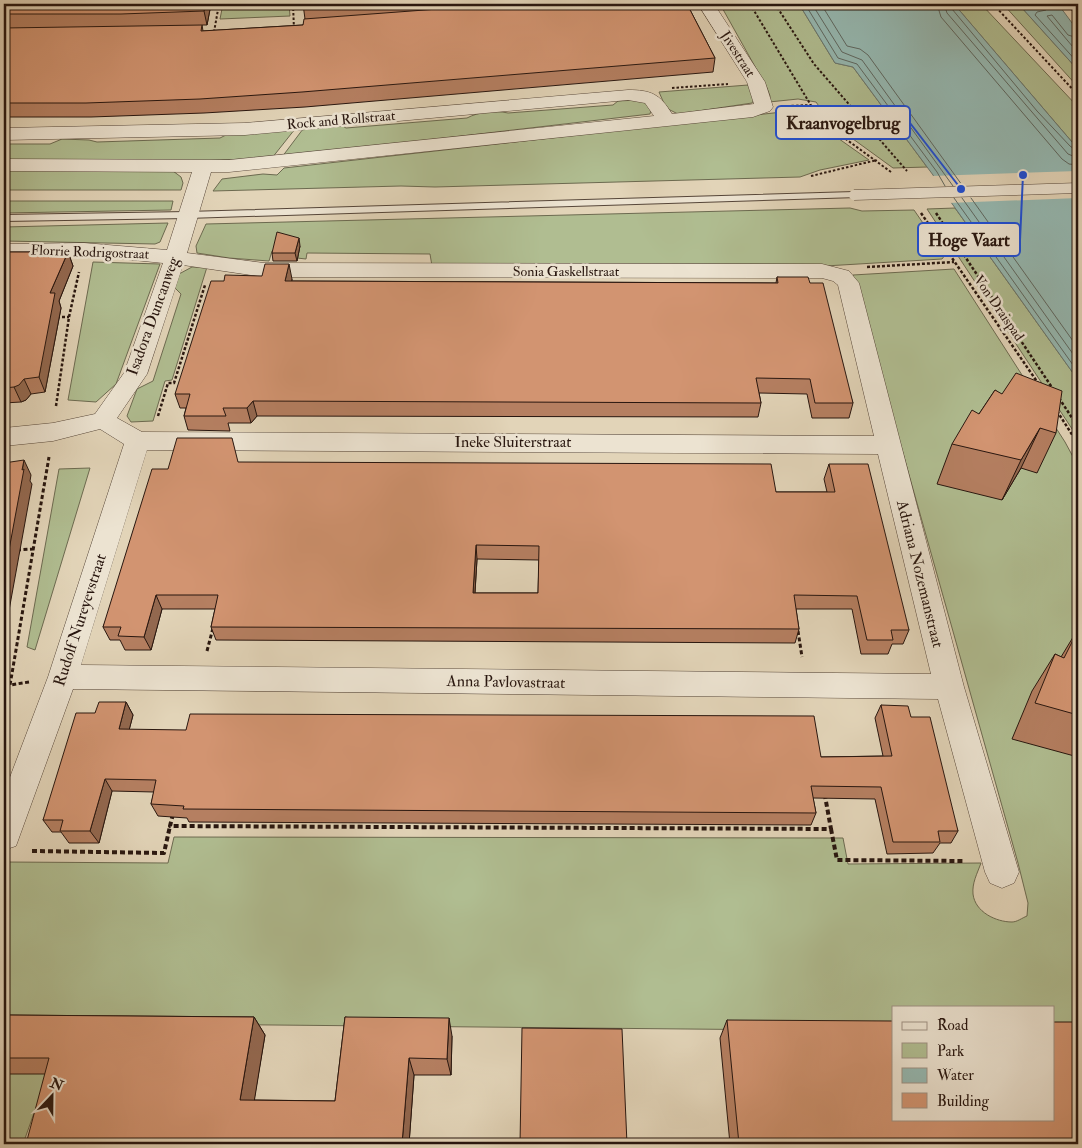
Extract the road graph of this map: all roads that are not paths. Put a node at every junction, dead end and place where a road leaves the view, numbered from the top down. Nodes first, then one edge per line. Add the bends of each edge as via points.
1 (706, 4) edge
2 (665, 119) junction
3 (4, 134) edge
4 (4, 165) edge
5 (202, 167) junction
6 (1078, 188) edge
7 (187, 215) junction
8 (4, 218) edge
9 (4, 250) edge
10 (175, 258) junction
11 (841, 276) joint
12 (103, 420) junction
13 (4, 437) edge
14 (144, 440) junction
15 (888, 446) junction
16 (63, 677) junction
17 (949, 687) junction
18 (13, 843) edge
19 (1000, 866) road end

1 - 2 street, Jivestraat via 756,82 764,107 753,111
2 - 3 street, Rock and Rollstraat via 652,98 628,95 245,128
2 - 5 street via 506,138
4 - 5 street
5 - 7 street, Isadora Duncanweg
6 - 7 lane, bridge
7 - 8 lane
7 - 10 street, Isadora Duncanweg
9 - 10 street, Florrie Rodrigostraat via 84,249
10 - 11 street, Sonia Gaskellstraat via 264,270 822,271
10 - 12 street, Isadora Duncanweg via 135,374
11 - 15 street, Adriana Nozemanstraat via 848,283
12 - 13 street via 53,432
12 - 14 street
14 - 15 street, Ineke Sluiterstraat
14 - 16 street, Rudolf Nureyevstraat
15 - 17 street, Adriana Nozemanstraat
16 - 17 street, Anna Pavlovastraat
16 - 18 street, Rudolf Nureyevstraat
17 - 19 street, Adriana Nozemanstraat

